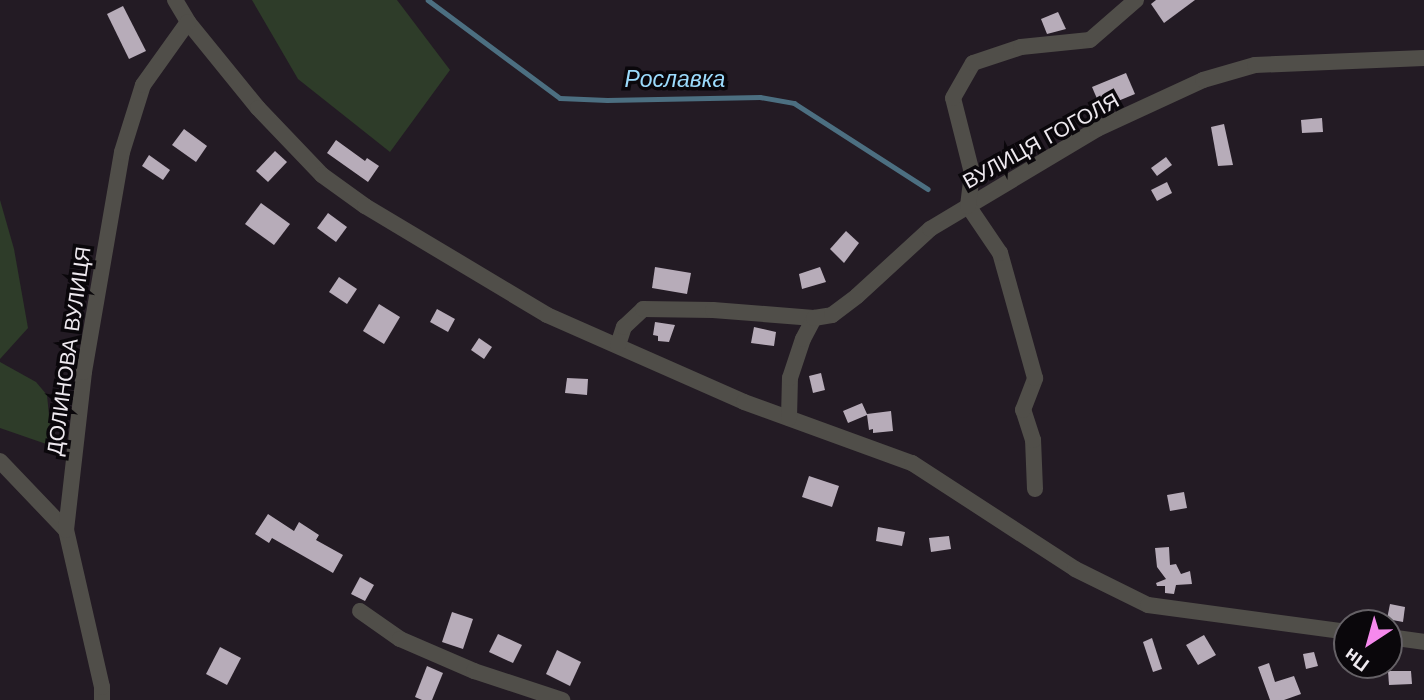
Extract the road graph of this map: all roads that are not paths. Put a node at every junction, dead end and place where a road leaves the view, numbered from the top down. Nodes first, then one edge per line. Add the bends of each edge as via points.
1 (175, 0) edge
2 (1136, 0) edge
3 (188, 22) junction
4 (1424, 58) edge
5 (968, 206) junction
6 (814, 318) junction
7 (618, 345) junction
8 (789, 418) junction
9 (0, 461) edge
10 (1035, 489) dead end
11 (66, 530) junction
12 (360, 611) dead end
13 (1333, 630) edge
14 (1403, 639) edge
15 (1424, 642) edge
16 (103, 696) edge
17 (562, 700) edge

1 - 3 street
2 - 5 street via 1090,40 1021,47 972,63 953,98 972,173
3 - 7 street via 281,135 322,175 365,206 547,315
3 - 11 street, ДОЛИНОВА ВУЛИЦЯ via 143,85 122,152 84,372
4 - 5 street, ВУЛИЦЯ ГОГОЛЯ via 1255,65 1203,80 1097,129
5 - 6 street, ВУЛИЦЯ ГОГОЛЯ via 930,229 832,315
5 - 10 street via 1000,253 1027,347 1034,378 1023,410 1033,440
6 - 7 street via 643,309 624,327
6 - 8 street via 790,378
7 - 8 street
8 - 13 street via 912,463 1075,569 1148,605
9 - 11 street
11 - 16 street, ДОЛИНОВА ВУЛИЦЯ
12 - 17 street via 400,639 474,671
14 - 15 street

